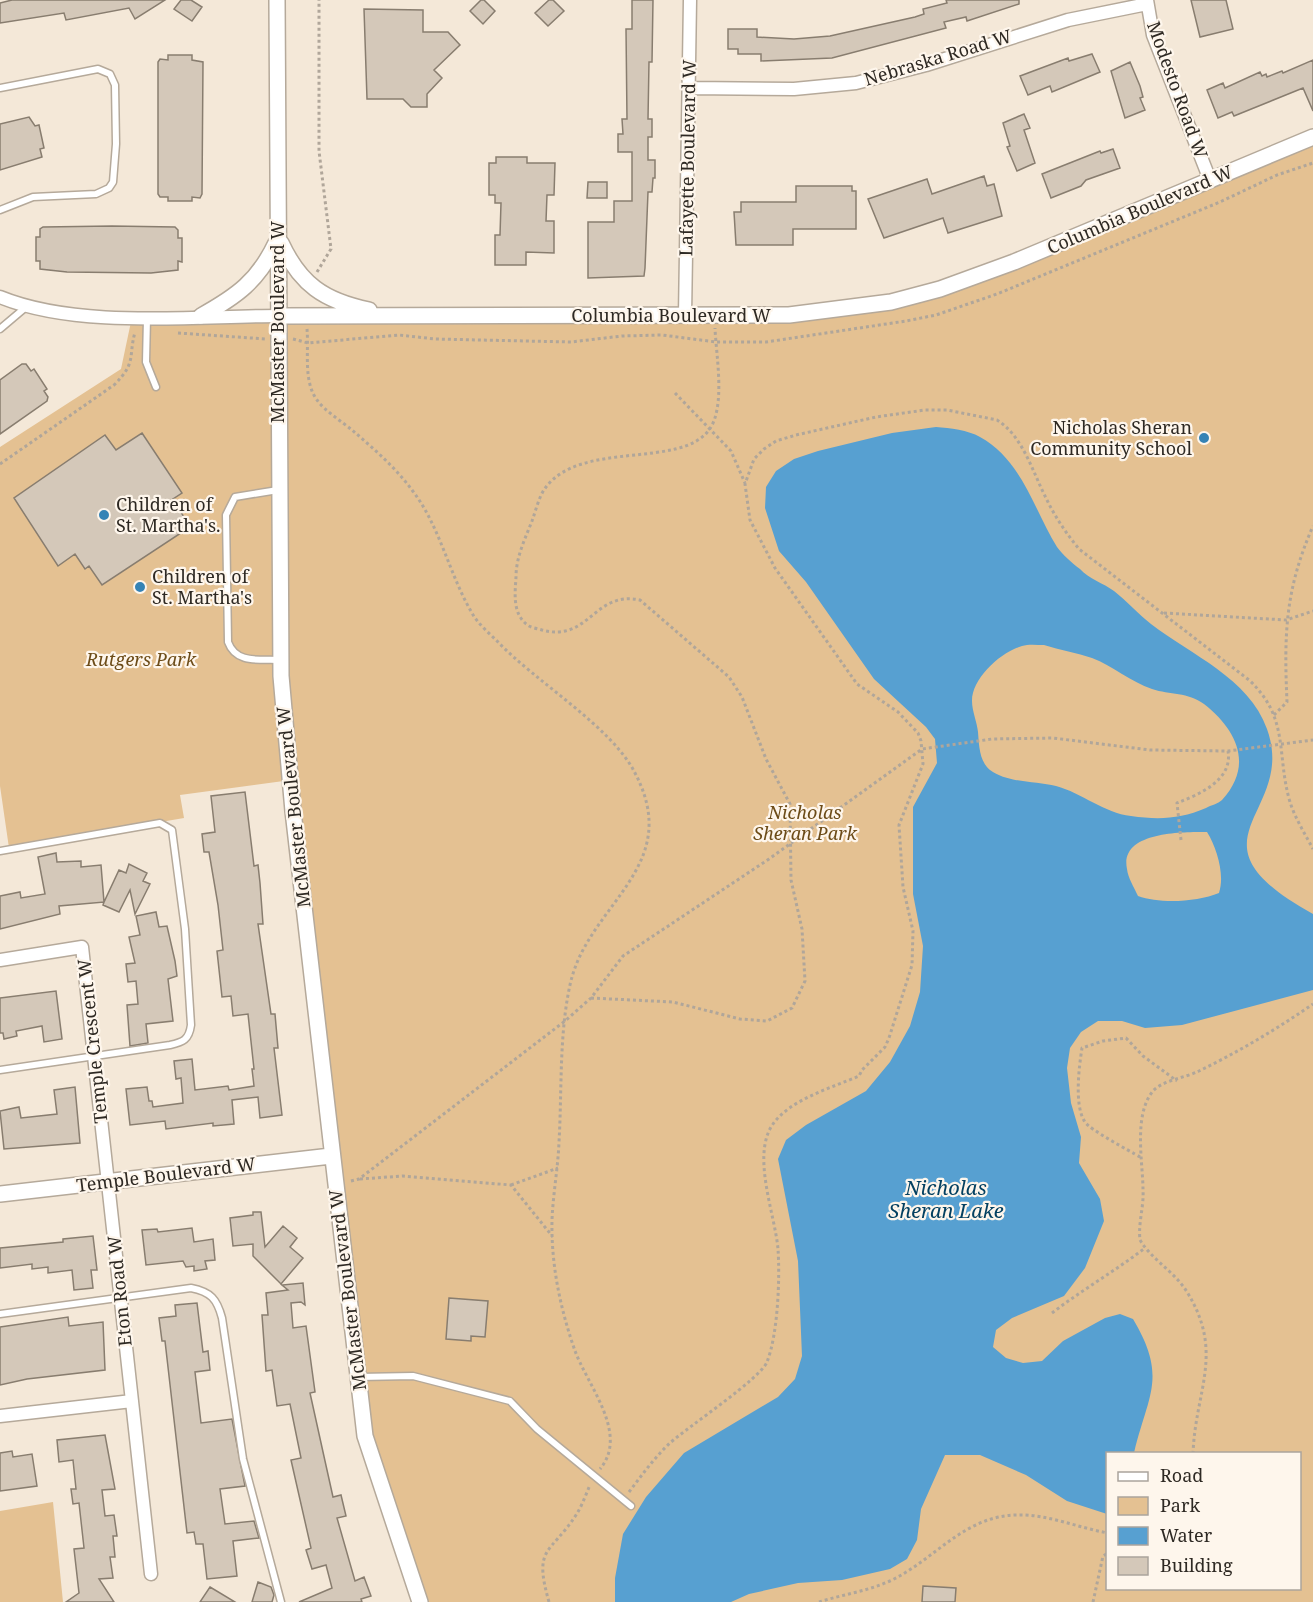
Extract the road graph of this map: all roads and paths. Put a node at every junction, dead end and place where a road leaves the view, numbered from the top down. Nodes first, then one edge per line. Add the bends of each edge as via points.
1 (277, 0) edge
2 (319, 0) edge
3 (690, 0) edge
4 (1147, 2) edge
5 (0, 88) edge
6 (690, 88) junction
7 (1313, 137) edge
8 (1210, 180) junction
9 (0, 210) edge
10 (278, 237) junction
11 (307, 283) junction
12 (0, 297) edge
13 (26, 307) junction
14 (201, 316) junction
15 (279, 316) junction
16 (392, 316) junction
17 (686, 316) junction
18 (714, 316) junction
19 (147, 317) junction
20 (306, 317) junction
21 (0, 328) edge
22 (146, 332) junction
23 (176, 333) dead end
24 (279, 339) junction
25 (308, 343) junction
26 (156, 387) dead end
27 (675, 393) dead end
28 (709, 430) junction
29 (0, 464) edge
30 (745, 484) junction
31 (279, 490) junction
32 (1313, 526) edge
33 (1313, 611) edge
34 (1162, 613) junction
35 (1286, 620) junction
36 (280, 660) junction
37 (1274, 715) junction
38 (1313, 740) edge
39 (1281, 744) junction
40 (922, 749) junction
41 (1228, 751) junction
42 (1181, 840) dead end
43 (789, 844) junction
44 (1313, 849) edge
45 (0, 851) edge
46 (0, 960) edge
47 (591, 998) junction
48 (1313, 1004) edge
49 (565, 1021) junction
50 (94, 1055) junction
51 (0, 1070) edge
52 (1176, 1081) junction
53 (331, 1155) junction
54 (1140, 1158) junction
55 (558, 1168) junction
56 (358, 1179) junction
57 (108, 1181) junction
58 (351, 1181) dead end
59 (511, 1185) junction
60 (0, 1194) edge
61 (554, 1237) junction
62 (1145, 1248) junction
63 (121, 1298) junction
64 (1052, 1313) dead end
65 (0, 1314) edge
66 (358, 1377) junction
67 (132, 1401) junction
68 (0, 1416) edge
69 (1193, 1452) edge
70 (595, 1475) junction
71 (623, 1499) junction
72 (631, 1506) dead end
73 (1106, 1533) edge
74 (1106, 1554) edge
75 (152, 1574) dead end
76 (281, 1602) edge
77 (420, 1602) edge
78 (549, 1602) edge
79 (819, 1602) edge
80 (1093, 1602) edge

1 - 10 street, McMaster Boulevard W
2 - 11 path via 319,151 331,249 325,264
3 - 6 street, Lafayette Boulevard W
4 - 6 street, Nebraska Road W via 1068,20 856,83 794,89
4 - 8 street, Modesto Road W via 1153,35
5 - 9 lane via 98,69 114,79 116,94 115,175 109,188 96,194 33,197
6 - 17 street, Lafayette Boulevard W
7 - 8 street, Columbia Boulevard W
8 - 18 street, Columbia Boulevard W via 940,289 848,309
10 - 11 street via 290,262
10 - 14 street via 266,264 249,284 234,298
10 - 15 street, McMaster Boulevard W
11 - 16 street via 319,293 353,307
12 - 13 street, Columbia Boulevard W
13 - 19 street, Columbia Boulevard W via 82,315
13 - 21 lane
14 - 15 street, Columbia Boulevard W
14 - 19 street, Columbia Boulevard W
15 - 20 street, Columbia Boulevard W
15 - 24 street, McMaster Boulevard W
16 - 17 street, Columbia Boulevard W
16 - 20 street, Columbia Boulevard W
17 - 18 street, Columbia Boulevard W
18 - 28 path via 717,407
19 - 22 lane
20 - 25 path
22 - 26 lane via 146,362
22 - 29 path via 134,332 132,362 114,385
23 - 24 path
24 - 25 path via 301,339
24 - 31 street, McMaster Boulevard W
25 - 49 path via 309,376 316,400 368,444 414,492 473,615 523,667 617,747 636,773 647,810 649,841 645,855 620,898 588,938 570,983
27 - 28 path
28 - 30 path via 731,451
28 - 43 path via 694,443 594,460 561,473 545,488 516,562 515,608 529,626 552,633 574,630 608,603 624,597 640,600 729,677 742,697 766,759 790,804
30 - 34 path via 754,459 764,449 796,435 925,410 947,410 997,420 1021,446 1065,533 1088,556
30 - 40 path via 750,520 775,568 857,684 898,712 918,733
31 - 36 street, McMaster Boulevard W
31 - 36 lane via 235,497 226,515 228,642 232,652 240,657
32 - 35 path via 1299,556
33 - 35 path
34 - 35 path
34 - 37 path via 1249,680 1268,700
35 - 37 path via 1287,702
36 - 53 street, McMaster Boulevard W
37 - 39 path
38 - 39 path
39 - 41 path
39 - 44 path via 1290,802
40 - 41 path via 992,738 1053,738 1150,750
40 - 43 path
40 - 71 path via 923,764 899,825 903,887 913,931 912,965 889,1038 859,1076 794,1106 773,1124 764,1143 779,1279 767,1361 755,1377 670,1443
41 - 42 path via 1230,761 1222,776 1177,803
43 - 47 path via 623,956
43 - 47 path via 791,880 802,929 805,981 792,1008 767,1021 740,1019 673,1002
45 - 50 lane via 160,823 172,830 185,928 189,1035 170,1045
46 - 50 street, Temple Crescent W via 82,947
47 - 49 path
48 - 52 path via 1284,1024
49 - 55 path
49 - 56 path
50 - 51 lane
50 - 57 street, Temple Crescent W
52 - 54 path via 1152,1092 1144,1119
52 - 54 path via 1126,1038 1082,1048 1078,1074 1086,1124
53 - 57 street, Temple Boulevard W
53 - 66 street, McMaster Boulevard W
54 - 62 path via 1144,1191 1140,1234
55 - 59 path
55 - 61 path
56 - 58 path
56 - 59 path via 403,1176
57 - 60 street, Temple Boulevard W
57 - 63 street, Eton Road W
59 - 61 path
61 - 70 path via 557,1296 575,1352 609,1427 611,1442 606,1462
62 - 64 path
62 - 69 path via 1185,1289 1205,1336 1208,1366
63 - 65 lane
63 - 67 street, Eton Road W
63 - 76 lane via 191,1288 204,1291 219,1303 243,1459
66 - 70 lane via 413,1376 510,1401 537,1429
66 - 77 street, McMaster Boulevard W via 365,1436
67 - 68 street
67 - 75 street, Eton Road W
70 - 71 lane
70 - 78 path via 576,1515 548,1546 541,1574
71 - 72 lane
73 - 79 path via 1040,1518 998,1516 975,1523 895,1578
74 - 80 path

